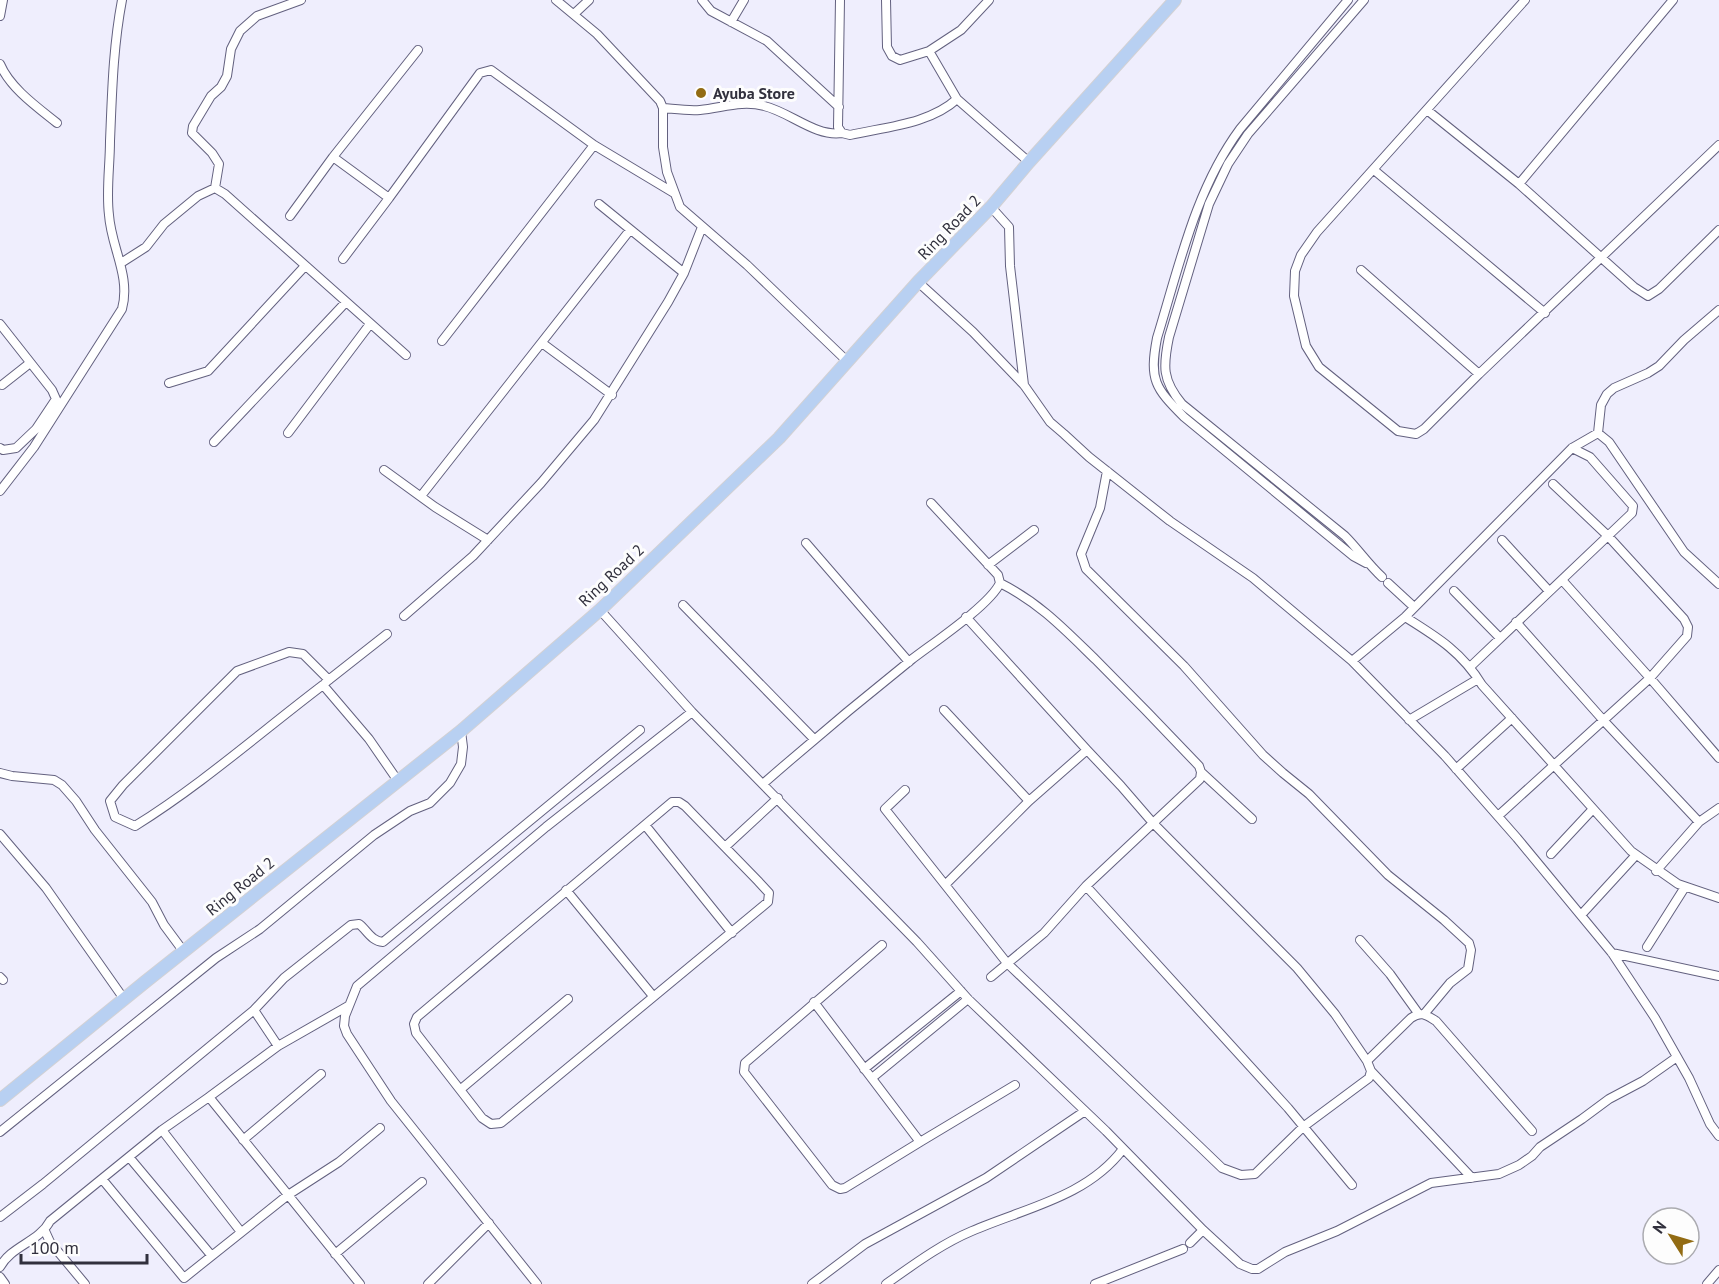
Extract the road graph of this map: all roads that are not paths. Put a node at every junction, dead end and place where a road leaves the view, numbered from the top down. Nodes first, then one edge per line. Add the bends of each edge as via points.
1 (3, 0) edge
2 (122, 0) edge
3 (301, 0) edge
4 (557, 0) edge
5 (589, 0) edge
6 (702, 0) edge
7 (744, 0) edge
8 (840, 0) edge
9 (886, 0) edge
10 (989, 0) edge
11 (1175, 0) edge
12 (1348, 0) edge
13 (1364, 0) edge
14 (1525, 0) edge
15 (1673, 0) edge
16 (574, 14) junction
17 (0, 16) edge
18 (731, 22) junction
19 (418, 50) dead end
20 (929, 51) junction
21 (0, 64) edge
22 (1277, 83) junction
23 (1286, 89) junction
24 (957, 99) junction
25 (839, 107) junction
26 (663, 108) junction
27 (1427, 110) junction
28 (57, 123) dead end
29 (842, 133) junction
30 (594, 145) junction
31 (1719, 145) edge
32 (333, 157) junction
33 (1029, 162) junction
34 (1374, 170) junction
35 (1519, 184) junction
36 (215, 188) junction
37 (674, 193) junction
38 (389, 198) junction
39 (599, 204) dead end
40 (991, 207) junction
41 (290, 216) dead end
42 (702, 227) junction
43 (630, 230) junction
44 (1719, 230) edge
45 (1601, 256) junction
46 (343, 259) dead end
47 (121, 263) junction
48 (305, 266) junction
49 (1361, 270) dead end
50 (684, 273) junction
51 (918, 282) junction
52 (346, 302) junction
53 (1719, 310) edge
54 (1545, 313) junction
55 (0, 324) edge
56 (370, 324) junction
57 (442, 340) dead end
58 (542, 343) junction
59 (406, 356) dead end
60 (848, 362) junction
61 (30, 363) junction
62 (1479, 374) junction
63 (170, 382) dead end
64 (2, 385) dead end
65 (1024, 385) junction
66 (612, 395) junction
67 (288, 433) dead end
68 (1598, 433) junction
69 (214, 442) dead end
70 (0, 448) edge
71 (1572, 448) junction
72 (1241, 459) junction
73 (384, 470) dead end
74 (1107, 471) junction
75 (1553, 484) dead end
76 (0, 491) edge
77 (421, 496) junction
78 (931, 503) dead end
79 (1034, 530) dead end
80 (1608, 536) junction
81 (488, 540) junction
82 (1502, 540) dead end
83 (806, 543) dead end
84 (988, 565) junction
85 (1382, 577) dead end
86 (1562, 580) junction
87 (1000, 583) junction
88 (1388, 583) dead end
89 (1719, 584) edge
90 (1454, 591) dead end
91 (1549, 591) junction
92 (683, 605) dead end
93 (1414, 608) junction
94 (600, 610) junction
95 (404, 616) dead end
96 (966, 617) junction
97 (1405, 617) junction
98 (1516, 622) junction
99 (387, 634) dead end
100 (1500, 638) junction
101 (1352, 661) junction
102 (909, 662) junction
103 (1470, 667) junction
104 (1650, 678) junction
105 (1478, 679) junction
106 (326, 683) junction
107 (944, 710) dead end
108 (692, 712) junction
109 (1512, 718) junction
110 (1409, 720) junction
111 (1604, 721) junction
112 (640, 730) dead end
113 (462, 731) junction
114 (814, 739) junction
115 (1086, 750) junction
116 (1719, 758) edge
117 (1553, 764) junction
118 (1456, 769) junction
119 (1201, 771) junction
120 (0, 773) edge
121 (398, 781) junction
122 (764, 783) junction
123 (905, 790) dead end
124 (778, 798) junction
125 (1029, 801) junction
126 (1719, 808) edge
127 (1593, 809) junction
128 (1498, 816) junction
129 (1252, 819) dead end
130 (1699, 822) junction
131 (1153, 823) junction
132 (645, 825) junction
133 (0, 834) edge
134 (726, 848) junction
135 (1551, 854) dead end
136 (1636, 855) junction
137 (1656, 871) junction
138 (946, 884) junction
139 (1086, 886) junction
140 (1685, 887) junction
141 (566, 890) junction
142 (1719, 898) edge
143 (1581, 915) junction
144 (732, 933) junction
145 (1360, 940) dead end
146 (882, 945) dead end
147 (1647, 947) dead end
148 (184, 952) junction
149 (1612, 953) junction
150 (1007, 963) junction
151 (1719, 976) edge
152 (991, 977) dead end
153 (961, 991) junction
154 (653, 996) junction
155 (124, 999) junction
156 (568, 999) dead end
157 (968, 999) junction
158 (814, 1002) junction
159 (348, 1006) junction
160 (254, 1010) junction
161 (1421, 1013) junction
162 (278, 1046) junction
163 (1677, 1057) junction
164 (1366, 1061) junction
165 (864, 1070) junction
166 (1371, 1071) junction
167 (321, 1074) dead end
168 (872, 1078) junction
169 (1016, 1085) dead end
170 (461, 1089) junction
171 (209, 1097) junction
172 (0, 1100) edge
173 (1085, 1111) junction
174 (1303, 1127) junction
175 (380, 1128) dead end
176 (162, 1130) junction
177 (1532, 1131) dead end
178 (0, 1132) edge
179 (1719, 1136) edge
180 (243, 1140) junction
181 (920, 1142) junction
182 (1123, 1149) junction
183 (129, 1157) junction
184 (1472, 1178) junction
185 (102, 1179) junction
186 (422, 1182) dead end
187 (1352, 1185) dead end
188 (288, 1195) junction
189 (0, 1217) edge
190 (489, 1223) junction
191 (1203, 1230) junction
192 (45, 1231) junction
193 (241, 1232) junction
194 (1191, 1243) dead end
195 (1183, 1249) dead end
196 (335, 1254) junction
197 (211, 1256) junction
198 (0, 1267) edge
199 (1719, 1270) edge
200 (0, 1277) edge
201 (5, 1284) edge
202 (85, 1284) edge
203 (360, 1284) edge
204 (428, 1284) edge
205 (537, 1284) edge
206 (812, 1284) edge
207 (886, 1284) edge
208 (1095, 1284) edge
209 (1707, 1284) edge

1 - 17 street
2 - 47 street via 113,68 109,215
3 - 36 street via 257,16 240,32 231,49 227,76 193,126 192,133 219,164
4 - 16 street
5 - 16 street
6 - 18 street via 711,11
7 - 18 street
8 - 25 street
9 - 20 street via 887,47 892,56 900,60
10 - 20 street via 961,30
11 - 33 main road, Ring Road 2
12 - 22 street
13 - 23 street
14 - 27 street
15 - 35 street
16 - 26 street
18 - 25 street via 767,41
19 - 32 street
20 - 24 street
21 - 28 street via 16,87
22 - 23 street
22 - 72 street via 1212,172 1153,357 1161,394
23 - 72 street via 1248,134 1217,185 1164,357 1168,383 1178,399
24 - 29 street via 942,111 908,122 850,135
24 - 33 street
25 - 29 street via 838,127
26 - 29 street via 697,111 748,102 790,115 822,131
26 - 37 street via 663,147
27 - 34 street
27 - 35 street
30 - 37 street
30 - 38 street via 491,70 480,73
30 - 57 street
31 - 45 street
32 - 38 street
32 - 41 street
33 - 40 main road, Ring Road 2
34 - 54 street
34 - 62 street via 1301,255 1295,271 1294,296 1306,346 1319,367 1398,431 1408,433 1424,429
35 - 45 street
36 - 47 street via 198,196 164,224 146,247
36 - 48 street
37 - 42 street via 680,207
38 - 46 street
39 - 43 street
40 - 51 main road, Ring Road 2
40 - 65 street via 1009,227
42 - 50 street
42 - 60 street
43 - 50 street
43 - 58 street
44 - 45 street via 1648,296
45 - 54 street
47 - 76 street via 122,309 34,447
48 - 52 street
48 - 63 street via 208,371
49 - 62 street
50 - 66 street
51 - 60 main road, Ring Road 2
51 - 65 street
52 - 56 street
52 - 69 street
53 - 68 street via 1659,366 1607,394 1601,405
54 - 62 street
55 - 61 street
56 - 59 street
56 - 67 street
58 - 66 street
58 - 77 street
60 - 94 main road, Ring Road 2 via 779,438
61 - 64 street
61 - 70 street via 56,399 36,429 16,448
65 - 74 street via 1050,422
66 - 81 street via 587,429
68 - 71 street
68 - 89 street via 1609,442 1684,552
71 - 80 street via 1590,457 1633,506 1632,513
71 - 93 street
72 - 85 street
73 - 77 street
74 - 101 street via 1253,578
74 - 161 street via 1100,508 1081,554 1086,569 1184,666 1263,755 1309,794 1388,875 1469,943 1468,969
75 - 80 street
77 - 81 street
78 - 84 street
79 - 84 street
80 - 86 street
80 - 104 street via 1688,627 1687,636
81 - 95 street
82 - 91 street
83 - 102 street
84 - 87 street
86 - 91 street
86 - 104 street
87 - 96 street via 996,592
87 - 119 street via 1048,614 1143,705
88 - 93 street
90 - 100 street
91 - 98 street
92 - 114 street
93 - 97 street
94 - 108 street
94 - 113 main road, Ring Road 2
96 - 102 street
96 - 115 street
97 - 101 street
97 - 103 street via 1445,643
98 - 100 street
98 - 111 street
99 - 106 street
100 - 103 street
101 - 110 street
102 - 114 street
103 - 105 street
104 - 111 street
104 - 116 street
105 - 109 street
105 - 110 street
106 - 106 street via 303,654 289,652 237,671 123,785 110,801 116,818 135,826
106 - 121 street
107 - 125 street
108 - 122 street
108 - 159 street via 422,930 357,986
109 - 117 street
109 - 118 street
110 - 118 street
111 - 117 street
111 - 130 street
112 - 160 street via 382,942 377,942 359,924 351,926 284,978
113 - 121 main road, Ring Road 2
113 - 178 street via 461,764 450,783 430,803 374,835 261,929 216,958
114 - 122 street
115 - 125 street
115 - 131 street
117 - 127 street
117 - 128 street
118 - 128 street
119 - 129 street
119 - 131 street via 1200,779
120 - 148 street via 54,780 62,785 152,902
121 - 148 main road, Ring Road 2
122 - 124 street
123 - 138 street via 885,809
124 - 134 street
124 - 153 street
125 - 138 street
126 - 130 street
127 - 135 street
127 - 136 street
128 - 143 street
130 - 137 street
131 - 139 street
131 - 164 street via 1297,968 1335,1014
132 - 134 street via 672,802 679,802
132 - 141 street
132 - 144 street
133 - 155 street via 46,888
134 - 144 street via 769,893 768,902
136 - 137 street
136 - 143 street
137 - 140 street
138 - 150 street
139 - 150 street via 1044,933
139 - 174 street
140 - 142 street
140 - 147 street
141 - 154 street
141 - 170 street via 417,1017 416,1034
143 - 149 street
144 - 154 street
145 - 161 street
146 - 158 street
148 - 155 main road, Ring Road 2
149 - 151 street
149 - 163 street
150 - 152 street
150 - 174 street via 1221,1168 1240,1175 1255,1174
153 - 157 street
153 - 165 street
154 - 170 street via 501,1123 491,1124 482,1118
155 - 172 main road, Ring Road 2
156 - 170 street
157 - 168 street
157 - 173 street
158 - 165 street
158 - 181 street via 745,1063 744,1072 836,1187 845,1188
159 - 162 street
159 - 190 street via 344,1026 347,1034 390,1101
160 - 162 street
160 - 189 street
161 - 164 street
161 - 177 street via 1436,1021
162 - 171 street
163 - 179 street
163 - 184 street via 1540,1146 1519,1165 1499,1174
164 - 166 street
165 - 168 street
166 - 174 street via 1369,1078
166 - 184 street
167 - 180 street
168 - 181 street
169 - 181 street
171 - 176 street
171 - 180 street
173 - 182 street
173 - 206 street via 986,1178 865,1244
174 - 187 street
175 - 188 street via 339,1162
176 - 183 street
176 - 193 street
180 - 188 street
182 - 191 street
182 - 207 street via 1100,1175 1077,1190 970,1232
183 - 185 street
183 - 197 street
184 - 191 street via 1420,1187 1258,1269 1240,1264
185 - 192 street via 50,1221
185 - 197 street via 183,1278
186 - 196 street
188 - 193 street
188 - 196 street
190 - 204 street
190 - 205 street
191 - 194 street
192 - 198 street via 5,1257
192 - 202 street
193 - 197 street
195 - 208 street
196 - 203 street
199 - 209 street
200 - 201 street

